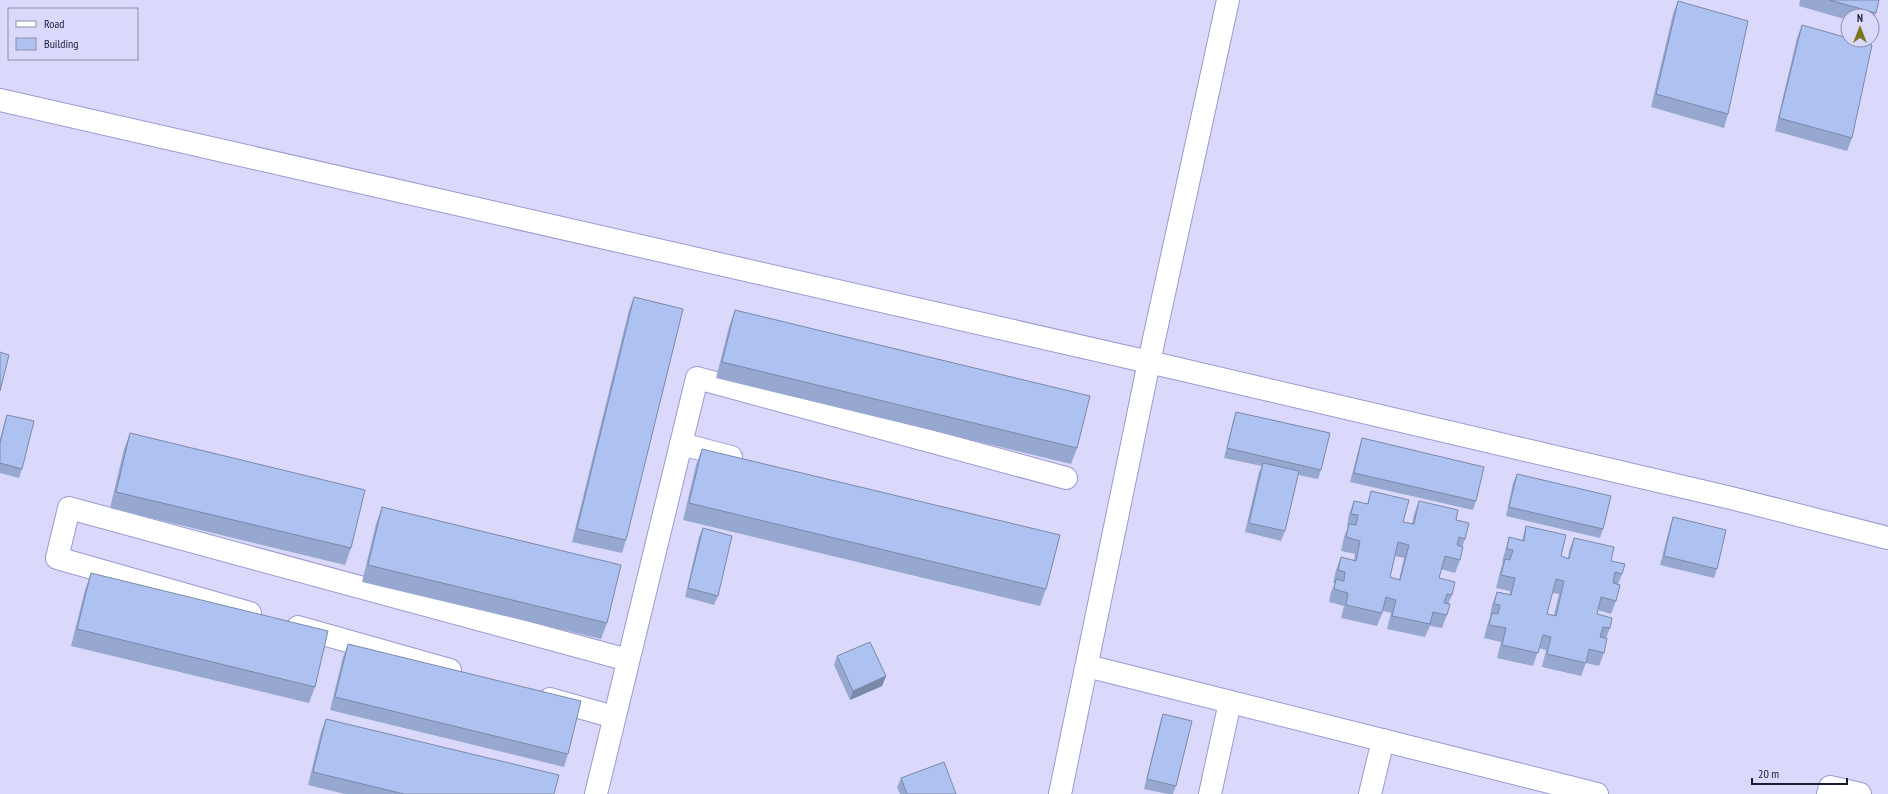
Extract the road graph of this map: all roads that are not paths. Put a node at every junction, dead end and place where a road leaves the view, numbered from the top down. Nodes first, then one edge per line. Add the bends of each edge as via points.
1 (1228, 0) edge
2 (0, 100) edge
3 (1150, 362) junction
4 (681, 444) junction
5 (750, 462) edge
6 (1066, 478) dead end
7 (1888, 538) edge
8 (628, 660) junction
9 (1087, 666) junction
10 (469, 676) edge
11 (530, 693) edge
12 (1230, 702) junction
13 (614, 717) junction
14 (1383, 740) junction
15 (1541, 787) edge
16 (596, 794) edge
17 (1060, 794) edge
18 (1210, 794) edge
19 (1370, 794) edge
20 (1597, 794) edge
21 (1828, 794) edge
22 (1860, 794) edge

1 - 3 street
2 - 3 street
3 - 7 street via 1731,498
3 - 9 street
4 - 5 street
4 - 6 street via 697,378
4 - 8 street
8 - 10 street via 69,508 57,558
8 - 13 street
9 - 12 street
9 - 17 street
11 - 13 street
12 - 14 street
12 - 18 street
13 - 16 street
14 - 15 street
14 - 19 street
15 - 20 street
21 - 22 street via 1830,787

